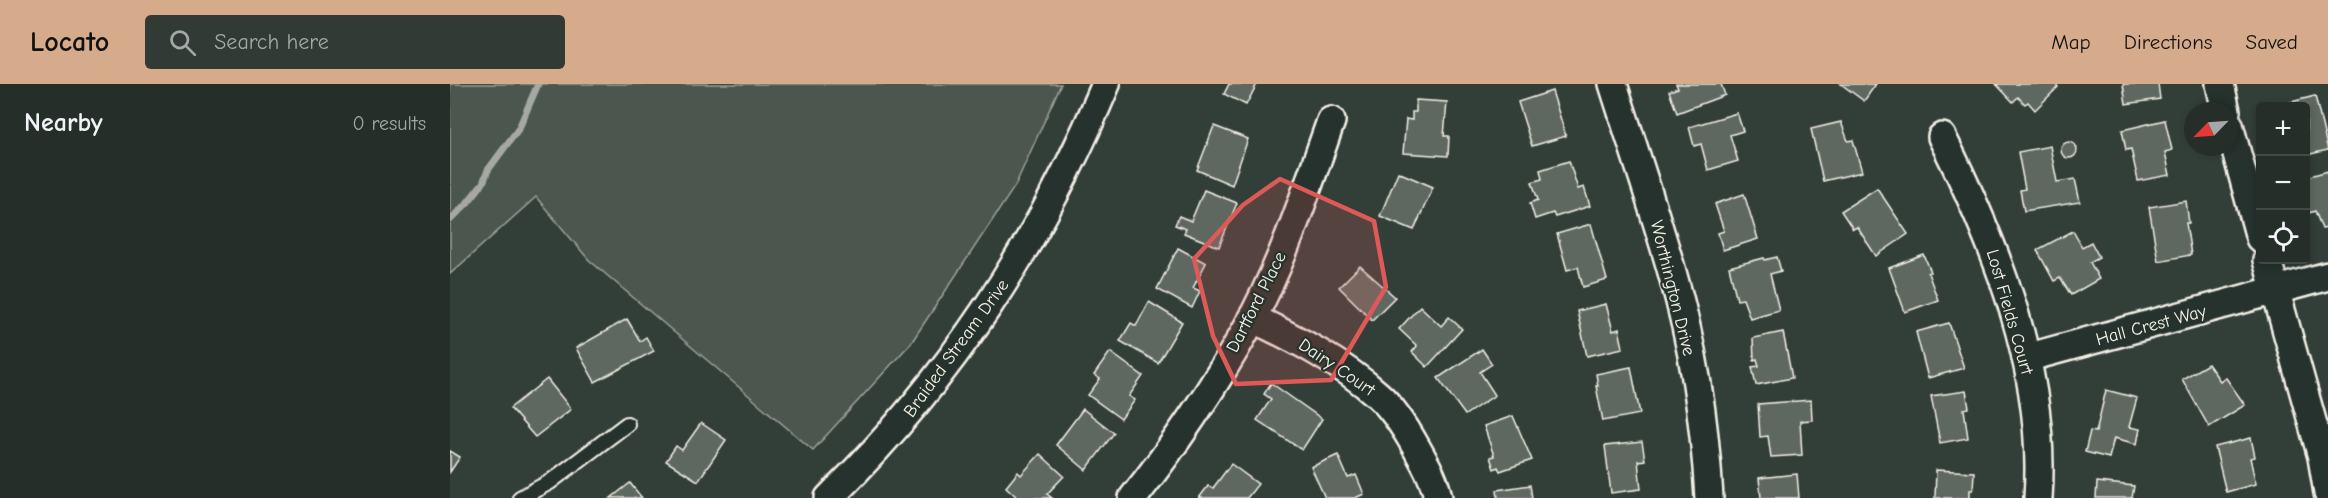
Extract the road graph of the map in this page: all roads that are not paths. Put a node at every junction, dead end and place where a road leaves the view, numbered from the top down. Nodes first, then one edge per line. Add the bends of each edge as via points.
1 (1106, 84) edge
2 (1613, 84) edge
3 (2220, 84) edge
4 (2224, 102) edge
5 (1331, 121) dead end
6 (1942, 136) dead end
7 (2238, 156) edge
8 (2256, 223) edge
9 (2268, 264) edge
10 (2328, 276) edge
11 (2276, 291) junction
12 (1252, 318) junction
13 (2026, 358) junction
14 (627, 424) dead end
15 (2328, 493) edge
16 (520, 498) edge
17 (831, 498) edge
18 (1133, 498) edge
19 (1438, 498) edge
20 (1709, 498) edge
21 (2038, 498) edge

1 - 17 street, Braided Stream Drive via 1085,134 1015,267 974,331 928,391
2 - 20 street, Worthington Drive via 1673,274 1691,356
3 - 4 street
5 - 12 street, Dartford Place via 1293,228
6 - 13 street, Lost Fields Court via 1988,236
7 - 8 street
9 - 11 street
10 - 11 street, Hall Crest Way
11 - 13 street, Hall Crest Way
11 - 15 street via 2322,457
12 - 18 street, Dartford Place via 1191,417
12 - 19 street, Dairy Court via 1346,370 1380,396 1425,462
13 - 21 street, Lost Fields Court via 2036,412
14 - 16 lane via 550,482

